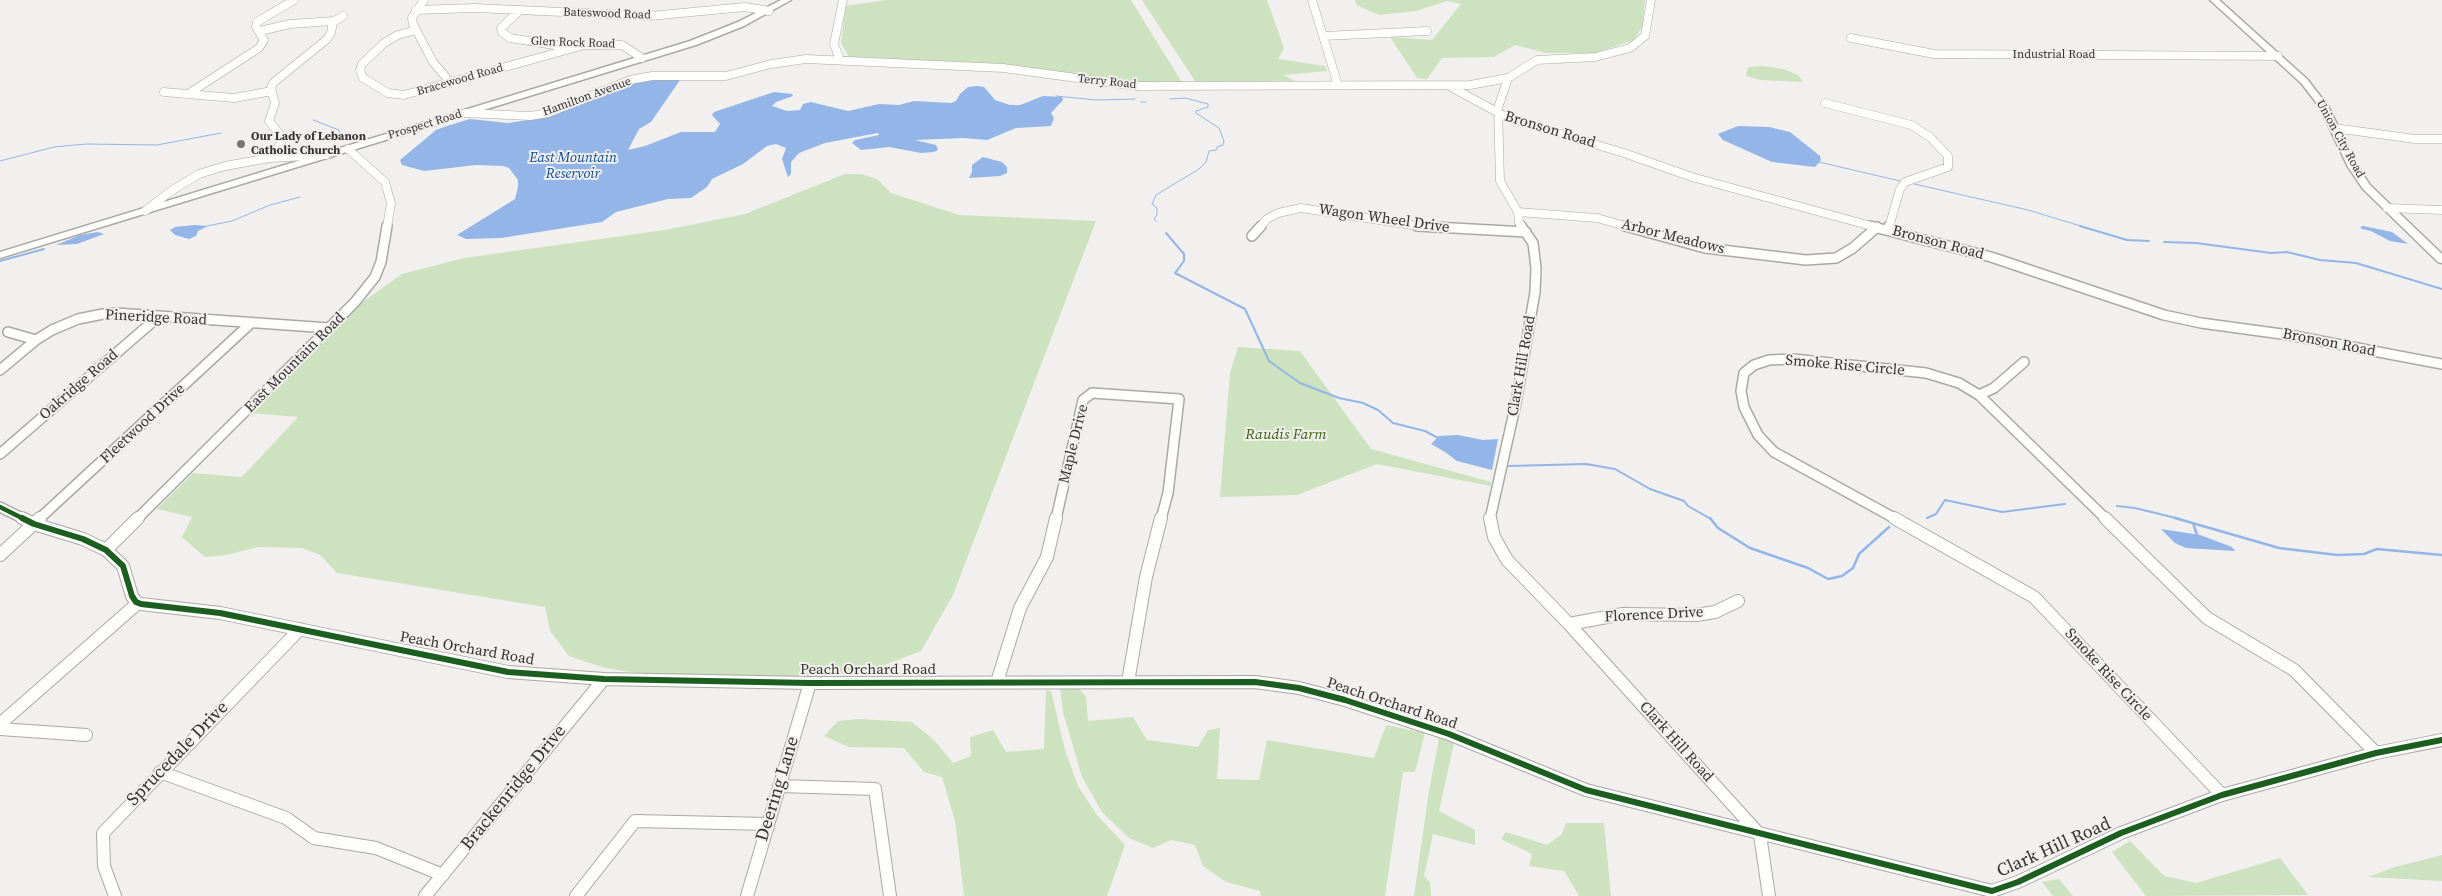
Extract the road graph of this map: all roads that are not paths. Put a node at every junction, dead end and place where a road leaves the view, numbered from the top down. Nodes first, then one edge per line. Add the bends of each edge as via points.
1 (294, 0) edge
2 (424, 0) edge
3 (787, 0) edge
4 (843, 0) edge
5 (1312, 0) edge
6 (1651, 0) edge
7 (2214, 0) edge
8 (416, 10) junction
9 (520, 10) junction
10 (768, 11) junction
11 (343, 16) dead end
12 (334, 21) junction
13 (416, 30) junction
14 (260, 31) junction
15 (1427, 31) dead end
16 (1324, 36) junction
17 (1852, 38) dead end
18 (554, 45) junction
19 (581, 46) junction
20 (551, 53) junction
21 (2278, 56) junction
22 (642, 58) junction
23 (840, 60) junction
24 (709, 76) joint
25 (1508, 78) junction
26 (451, 83) junction
27 (1338, 85) junction
28 (1445, 86) junction
29 (272, 91) junction
30 (164, 92) dead end
31 (188, 94) junction
32 (1825, 103) dead end
33 (465, 113) junction
34 (1498, 114) junction
35 (2334, 128) junction
36 (2442, 139) edge
37 (348, 149) junction
38 (326, 156) junction
39 (272, 158) junction
40 (2386, 208) junction
41 (2442, 210) edge
42 (145, 211) junction
43 (1518, 212) junction
44 (1877, 227) junction
45 (1888, 230) junction
46 (1526, 232) junction
47 (1252, 236) dead end
48 (0, 254) edge
49 (2442, 260) edge
50 (158, 317) junction
51 (251, 323) junction
52 (329, 328) junction
53 (8, 332) dead end
54 (36, 340) junction
55 (2024, 362) dead end
56 (2442, 364) edge
57 (0, 370) edge
58 (1979, 395) junction
59 (0, 454) edge
60 (0, 507) edge
61 (34, 524) junction
62 (106, 550) junction
63 (0, 555) edge
64 (1738, 602) dead end
65 (138, 603) junction
66 (1569, 624) junction
67 (300, 629) junction
68 (604, 679) junction
69 (997, 682) junction
70 (1128, 682) junction
71 (810, 683) junction
72 (0, 724) edge
73 (0, 729) edge
74 (86, 735) dead end
75 (2442, 740) edge
76 (2376, 753) junction
77 (160, 772) junction
78 (779, 786) junction
79 (2222, 795) junction
80 (768, 824) junction
81 (1760, 835) junction
82 (443, 875) junction
83 (1994, 893) edge
84 (115, 896) edge
85 (425, 896) edge
86 (576, 896) edge
87 (747, 896) edge
88 (890, 896) edge
89 (1769, 896) edge

1 - 14 street via 257,22 256,27
2 - 8 street
3 - 10 main road, Prospect Road
4 - 23 street via 834,44
5 - 16 street
6 - 25 street via 1645,36 1630,48 1595,57 1537,60
7 - 21 main road, Union City Road
8 - 9 street, Bateswood Road
8 - 13 street via 412,18
9 - 10 street, Bateswood Road via 650,16 722,8
9 - 18 street, Glen Rock Road via 505,23 502,32 520,40
10 - 22 main road, Prospect Road via 712,36
11 - 12 street
12 - 14 street via 290,24
12 - 29 street via 328,38 276,79
13 - 26 street via 433,62
13 - 26 street, Bracewood Road via 384,43 362,64 360,74 380,89 395,94 416,93
14 - 31 street via 264,40 259,48
15 - 16 street
16 - 27 street
17 - 21 street, Industrial Road via 1934,54
18 - 19 street, Glen Rock Road
18 - 20 street
19 - 20 street, Bracewood Road
19 - 22 street, Glen Rock Road via 622,45
20 - 26 street, Bracewood Road
21 - 35 main road, Union City Road via 2309,87
22 - 33 main road, Prospect Road
23 - 24 street, Terry Road via 783,62 740,74
23 - 27 street, Terry Road via 1003,68 1136,86
24 - 33 street, Hamilton Avenue via 652,76 630,80 548,113 530,116
25 - 28 street, Terry Road via 1490,83
25 - 34 street, Clark Hill Road
27 - 28 street, Terry Road
28 - 34 street, Bronson Road via 1474,98
29 - 31 street via 234,98
29 - 39 street via 275,103 269,121 283,138
30 - 31 street
32 - 45 street via 1911,125 1930,137 1948,156 1948,167 1905,182
33 - 37 main road, Prospect Road
34 - 43 street, Clark Hill Road via 1500,181
34 - 44 street, Bronson Road via 1730,189
35 - 36 street
35 - 40 main road, Union City Road via 2352,167
37 - 38 main road, Prospect Road
37 - 52 street, East Mountain Road via 385,182 391,202 381,262 375,277
38 - 39 street via 310,154
38 - 42 main road, Prospect Road
39 - 42 street via 199,174 171,190
40 - 41 street
40 - 49 main road, Union City Road
42 - 48 main road, Prospect Road
43 - 44 street, Arbor Meadows via 1597,218 1705,248 1806,260 1836,258
43 - 46 street, Clark Hill Road via 1519,222
44 - 45 street, Bronson Road
45 - 56 street, Bronson Road via 1991,257 2175,318 2289,335
46 - 47 street, Wagon Wheel Drive via 1426,227 1301,208 1288,209 1267,219
46 - 66 street, Clark Hill Road via 1536,254 1536,292 1490,520 1494,537 1507,560
50 - 51 street, Pineridge Road
50 - 54 street, Pineridge Road via 116,313 91,316 66,324
50 - 59 street, Oakridge Road
51 - 52 street, Pineridge Road
51 - 61 street, Fleetwood Drive
52 - 62 street, East Mountain Road
53 - 54 street
54 - 57 street, Pineridge Road
55 - 58 street via 1994,388
58 - 76 street, Smoke Rise Circle via 2207,618 2294,670
58 - 79 street, Smoke Rise Circle via 1959,383 1926,373 1793,360 1754,364 1744,374 1741,391 1749,422 1774,452 2034,597
60 - 61 street
61 - 62 street via 83,539
61 - 63 street, Fleetwood Drive
62 - 65 street via 123,566 132,596
64 - 66 street, Florence Drive via 1715,612 1696,615 1623,614
65 - 67 street, Peach Orchard Road via 212,612
65 - 72 street
66 - 81 street, Clark Hill Road
67 - 68 street, Peach Orchard Road via 508,672
67 - 77 street, Sprucedale Drive
68 - 71 street, Peach Orchard Road
68 - 82 street, Brackenridge Drive
69 - 70 street, Peach Orchard Road
69 - 70 street, Maple Drive via 1020,608 1047,557 1083,400 1092,393 1179,399 1168,492 1146,577
69 - 71 street, Peach Orchard Road
70 - 81 street, Peach Orchard Road via 1254,682 1299,688 1449,734 1586,790
71 - 78 street, Deering Lane
73 - 74 street
75 - 76 street, Clark Hill Road
76 - 79 street, Clark Hill Road
77 - 82 street via 286,818 314,838 376,848
77 - 84 street, Sprucedale Drive via 103,833 104,866
78 - 80 street, Deering Lane
78 - 88 street via 875,789
79 - 83 street, Clark Hill Road via 2121,834
80 - 86 street via 635,821
80 - 87 street, Deering Lane
81 - 83 street, Clark Hill Road
81 - 89 street
82 - 85 street, Brackenridge Drive

